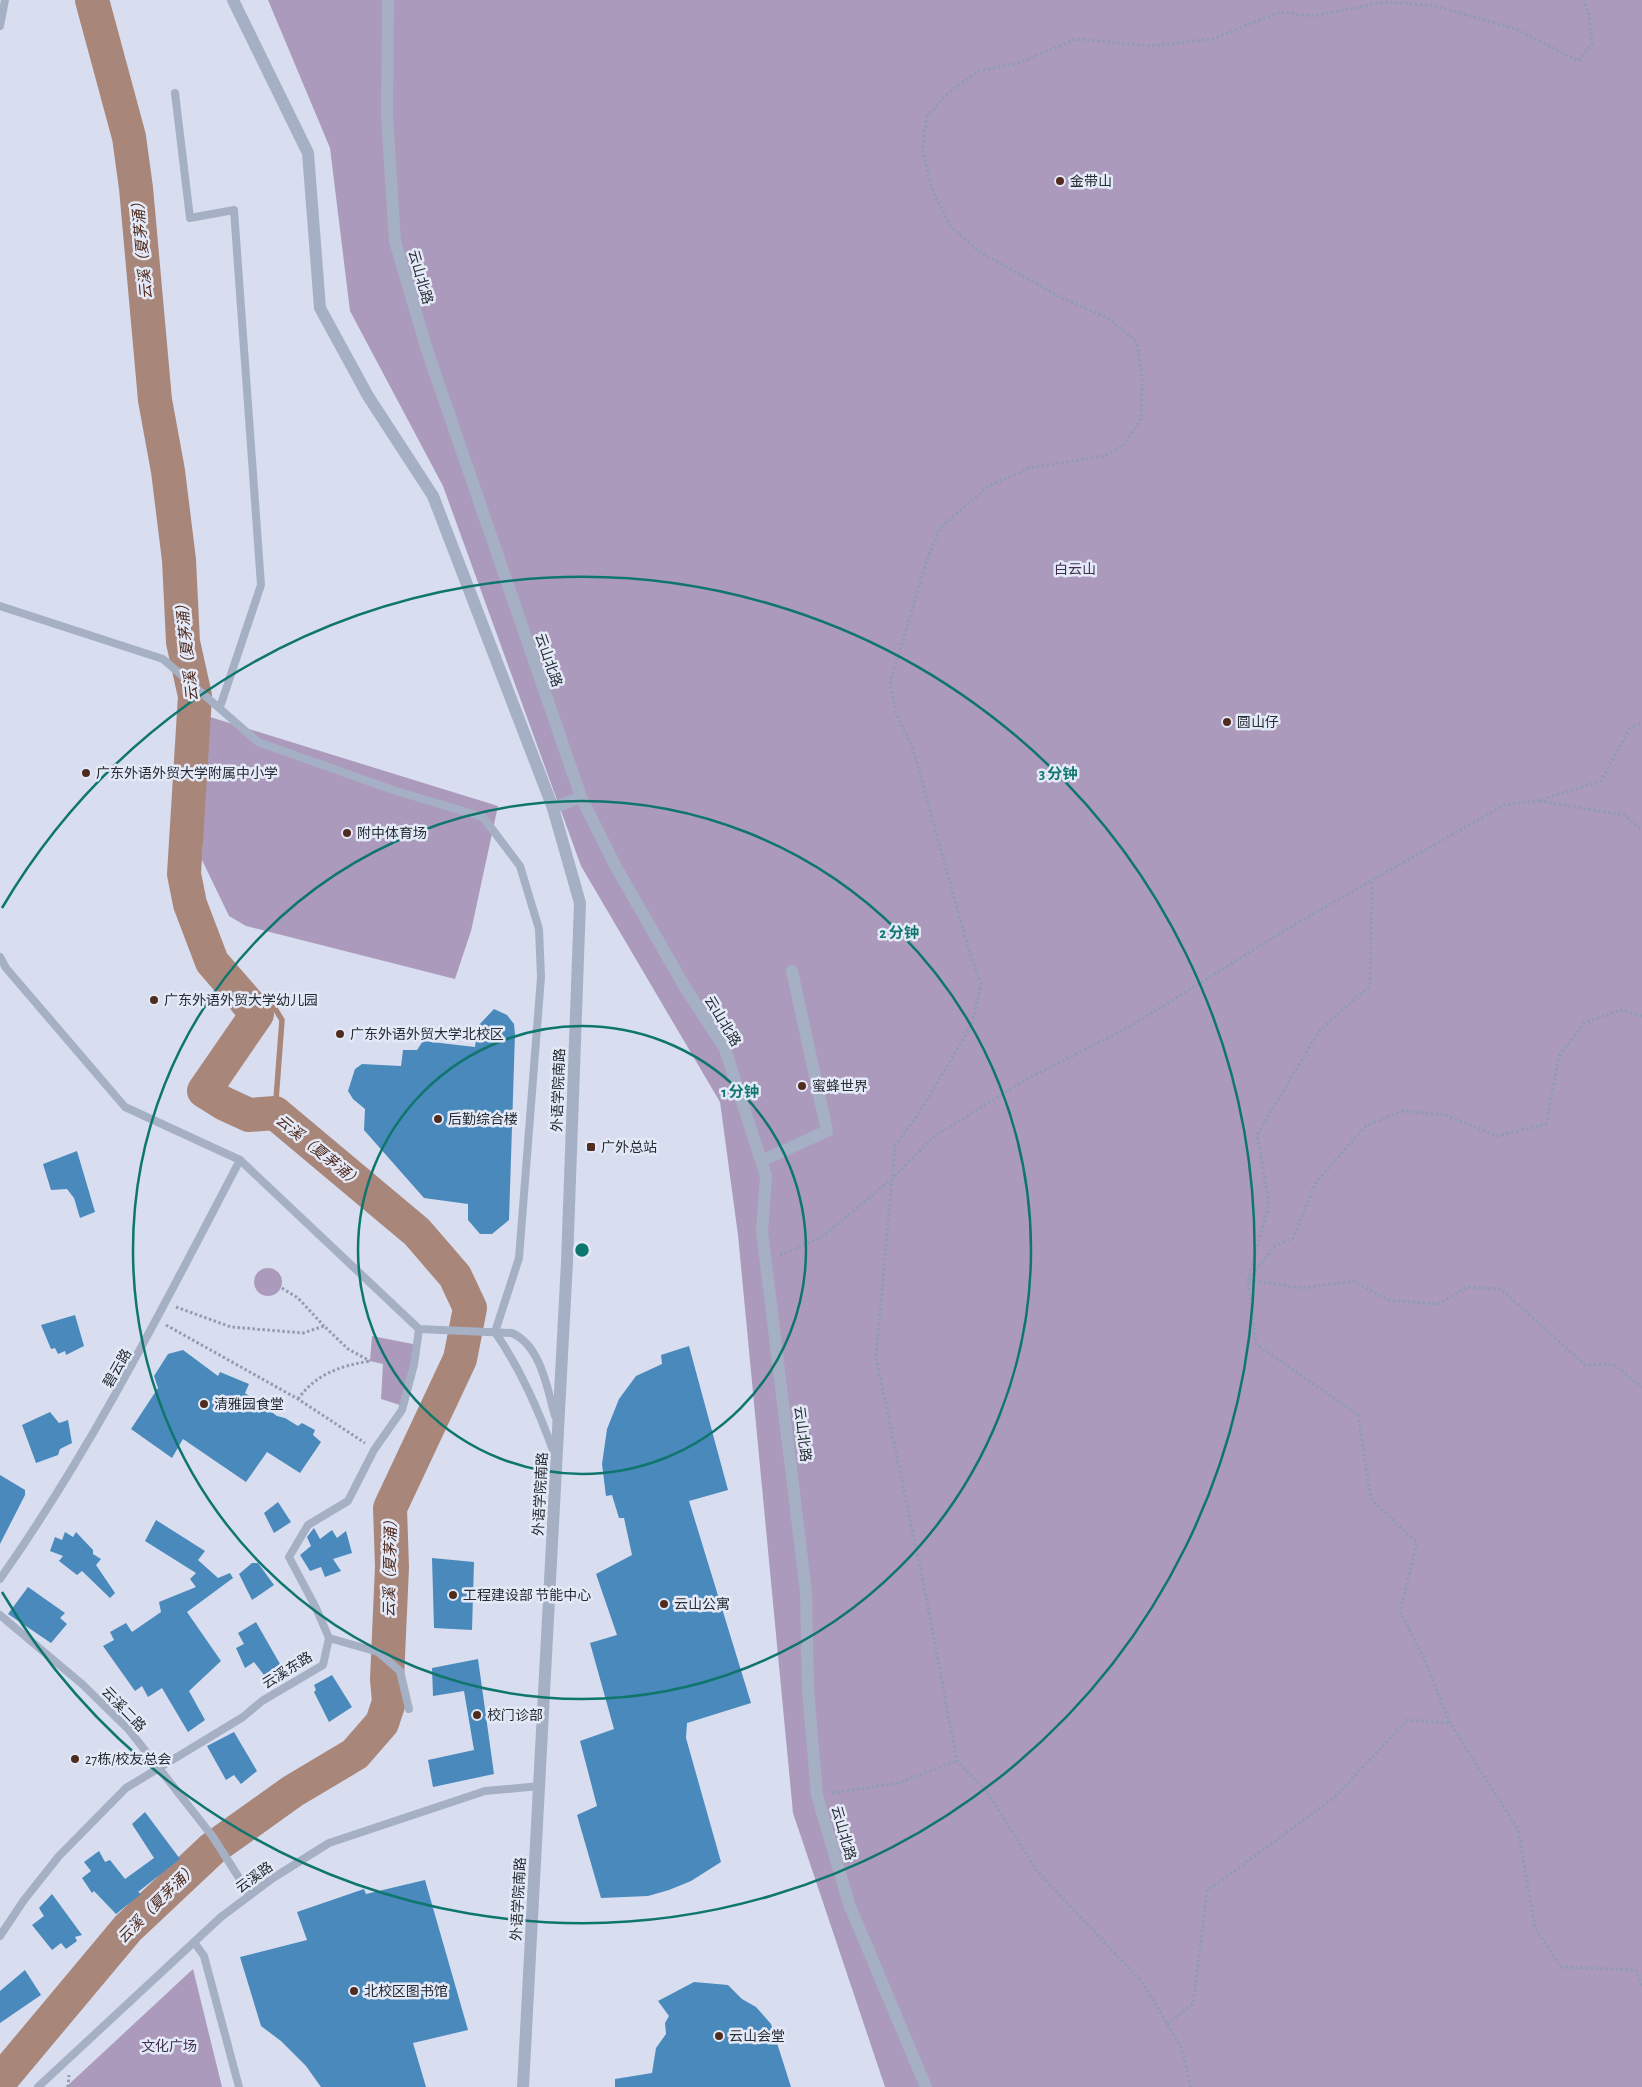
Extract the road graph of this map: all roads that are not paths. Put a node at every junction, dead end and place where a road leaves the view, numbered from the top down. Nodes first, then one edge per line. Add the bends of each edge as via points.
1 (5, 0) edge
2 (233, 0) edge
3 (388, 0) edge
4 (0, 26) edge
5 (175, 93) dead end
6 (0, 606) edge
7 (220, 708) junction
8 (581, 798) junction
9 (553, 808) junction
10 (0, 957) edge
11 (792, 971) dead end
12 (240, 1160) junction
13 (761, 1161) junction
14 (419, 1328) junction
15 (495, 1332) junction
16 (558, 1426) junction
17 (557, 1459) junction
18 (0, 1579) edge
19 (0, 1615) edge
20 (329, 1638) junction
21 (409, 1709) dead end
22 (158, 1767) junction
23 (540, 1786) junction
24 (250, 1895) junction
25 (0, 1936) edge
26 (194, 1942) junction
27 (38, 2087) edge
28 (239, 2087) edge
29 (523, 2087) edge
30 (926, 2087) edge

1 - 4 lane
2 - 9 street, 外语学院南路 via 308,153 320,308 368,396 433,496
3 - 8 street, 云山北路 via 387,115 395,241 430,360
5 - 7 lane via 190,218 234,210 235,220 261,585
6 - 7 lane via 163,659
7 - 15 lane via 258,742 393,790 483,817 520,866 539,929 541,977 519,1258
8 - 9 street
8 - 13 street, 云山北路 via 686,989 725,1049
9 - 16 street, 外语学院南路 via 580,903
10 - 12 lane via 126,1107
11 - 13 street via 827,1132
12 - 14 lane
12 - 18 lane, 碧云路 via 136,1360 45,1516
13 - 30 street, 云山北路 via 766,1176 762,1231 806,1592 808,1690 817,1795 849,1904
14 - 15 lane
14 - 20 lane via 402,1410 374,1450 348,1501 308,1525 289,1557
15 - 16 lane via 524,1338 535,1354
15 - 17 lane via 516,1362
16 - 17 street, 外语学院南路
17 - 23 street, 外语学院南路
19 - 22 lane, 云溪二路 via 82,1684 129,1730
20 - 21 lane via 378,1652 400,1671
20 - 22 lane, 云溪东路 via 323,1665
22 - 24 lane, 云溪二路 via 213,1836
22 - 25 lane, 云溪东路 via 126,1788 59,1856
23 - 24 lane, 云溪路 via 485,1791 329,1843
23 - 29 street, 外语学院南路
24 - 26 lane, 云溪路
26 - 27 lane, 云溪路
26 - 28 lane via 204,1956

